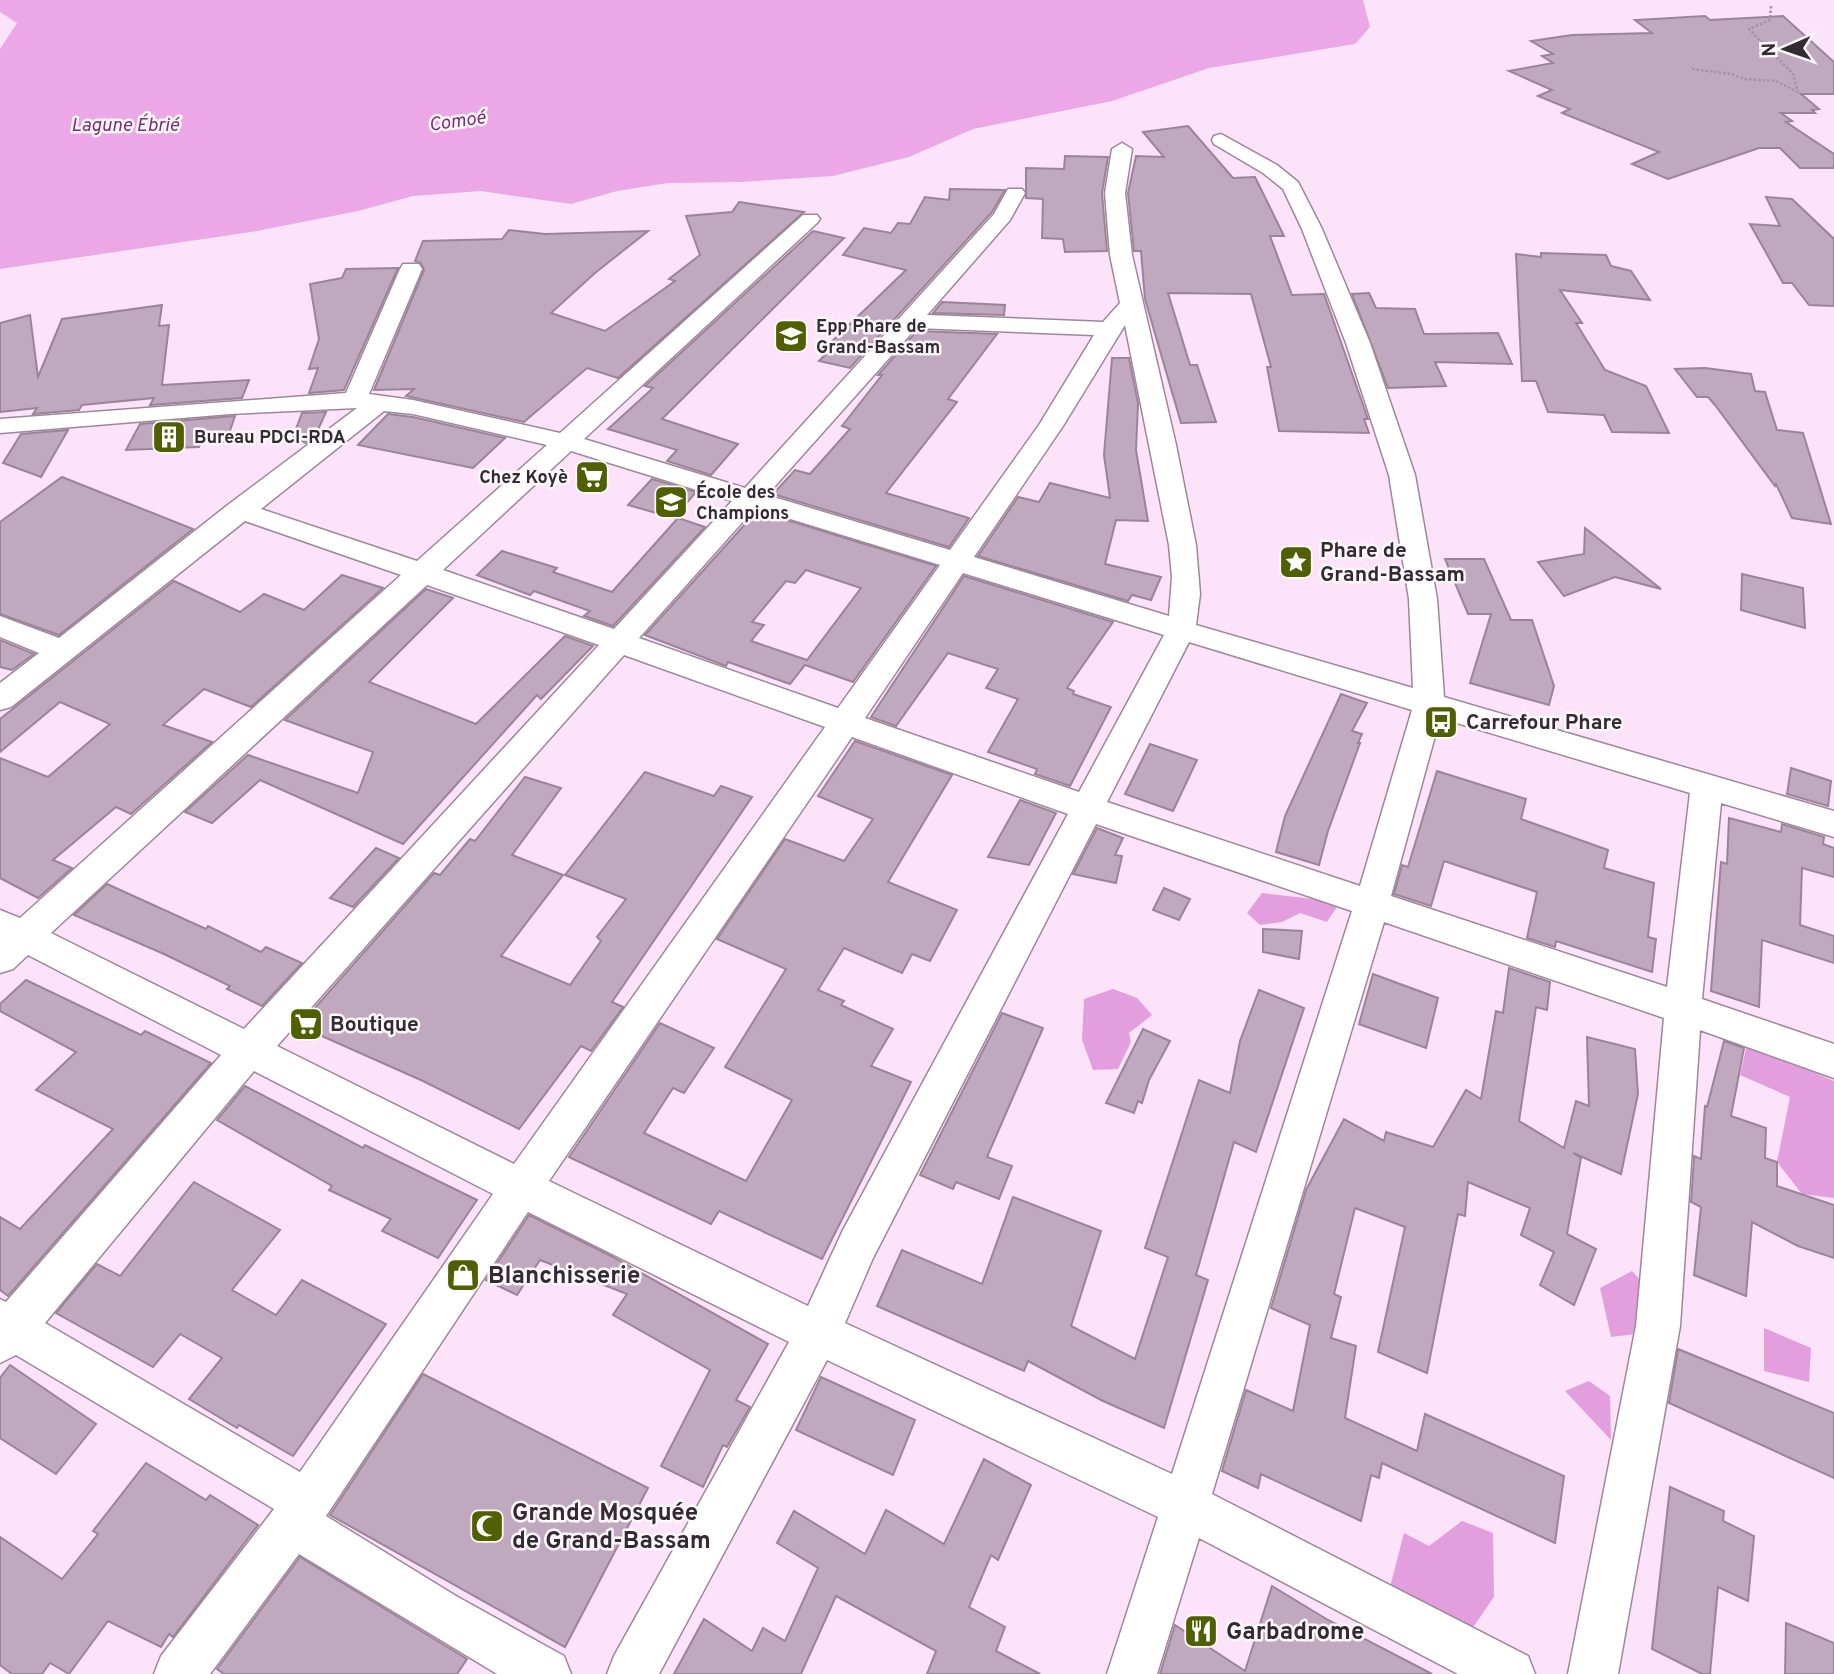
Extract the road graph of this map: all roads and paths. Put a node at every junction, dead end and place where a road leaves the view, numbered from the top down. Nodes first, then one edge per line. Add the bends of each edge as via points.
1 (1771, 6) dead end
2 (1692, 69) dead end
3 (1221, 140) dead end
4 (1122, 149) dead end
5 (1015, 192) dead end
6 (810, 219) dead end
7 (411, 269) dead end
8 (1120, 316) junction
9 (910, 321) junction
10 (368, 401) junction
11 (0, 426) edge
12 (564, 441) junction
13 (750, 498) junction
14 (239, 510) junction
15 (956, 559) junction
16 (421, 571) junction
17 (0, 626) edge
18 (1181, 630) junction
19 (617, 642) junction
20 (61, 650) junction
21 (0, 699) edge
22 (1429, 704) junction
23 (846, 721) junction
24 (1707, 785) junction
25 (1086, 807) junction
26 (1834, 824) edge
27 (1371, 906) junction
28 (8, 939) edge
29 (1683, 1008) junction
30 (247, 1052) junction
31 (1834, 1061) edge
32 (521, 1188) junction
33 (4, 1330) edge
34 (818, 1333) junction
35 (1185, 1505) junction
36 (300, 1512) junction
37 (179, 1674) edge
38 (546, 1674) edge
39 (632, 1674) edge
40 (1132, 1674) edge
41 (1510, 1674) edge
42 (1593, 1674) edge

1 - 2 path via 1770,20 1749,29 1793,74 1798,92 1776,81
3 - 22 street via 1291,186 1358,343 1402,475 1423,599
4 - 8 street via 1115,193
5 - 9 street via 1003,216
6 - 12 street
7 - 10 street
8 - 9 street
8 - 15 street via 1051,426
8 - 18 street via 1162,433 1187,564 1188,599
9 - 13 street
10 - 11 street
10 - 12 street
10 - 14 street
12 - 13 street
12 - 16 street
13 - 15 street
13 - 19 street
14 - 16 street
14 - 20 street
15 - 18 street
15 - 23 street
16 - 19 street
16 - 28 street
17 - 20 street
18 - 22 street
18 - 25 street
19 - 23 street
19 - 30 street
20 - 21 street
22 - 24 street
22 - 27 street
23 - 25 street
23 - 32 street
24 - 26 street
24 - 29 street
25 - 27 street
25 - 34 street via 858,1244
27 - 29 street
27 - 35 street
28 - 30 street
29 - 31 street
29 - 42 street via 1658,1326
30 - 32 street
30 - 33 street
32 - 34 street
32 - 36 street
33 - 36 street via 254,1468
34 - 35 street
34 - 39 street
35 - 40 street
35 - 41 street
36 - 37 street
36 - 38 street via 439,1613

